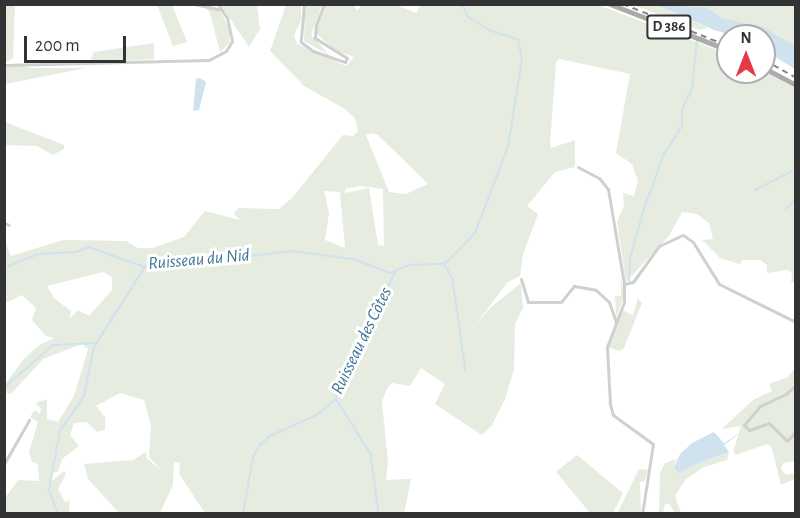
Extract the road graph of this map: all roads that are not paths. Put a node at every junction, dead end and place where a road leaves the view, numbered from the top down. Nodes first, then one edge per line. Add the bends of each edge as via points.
1 (194, 4) edge
2 (218, 4) edge
3 (304, 4) edge
4 (324, 4) edge
5 (610, 4) edge
6 (222, 10) junction
7 (716, 45) edge
8 (4, 65) edge
9 (776, 75) edge
10 (795, 85) edge
11 (578, 167) dead end
12 (521, 279) dead end
13 (624, 284) junction
14 (616, 322) junction
15 (795, 322) edge
16 (795, 385) edge
17 (29, 420) dead end
18 (795, 431) edge
19 (4, 464) edge
20 (642, 513) edge

1 - 6 street
2 - 6 street
3 - 4 street via 301,42 313,51 345,62 347,58 315,38 315,25
5 - 7 main road, D 386
6 - 8 street via 232,41 226,51 209,60
9 - 10 main road
11 - 13 street via 588,170 608,189
12 - 14 street via 528,302 561,302 574,286 596,290 609,302
13 - 14 street via 625,295
13 - 15 street via 633,282 659,246 683,235 693,242 719,284 772,307
14 - 20 street via 607,347 611,412 653,444
16 - 18 street via 786,394 760,406 744,425 749,430 769,423 787,441
17 - 19 street

